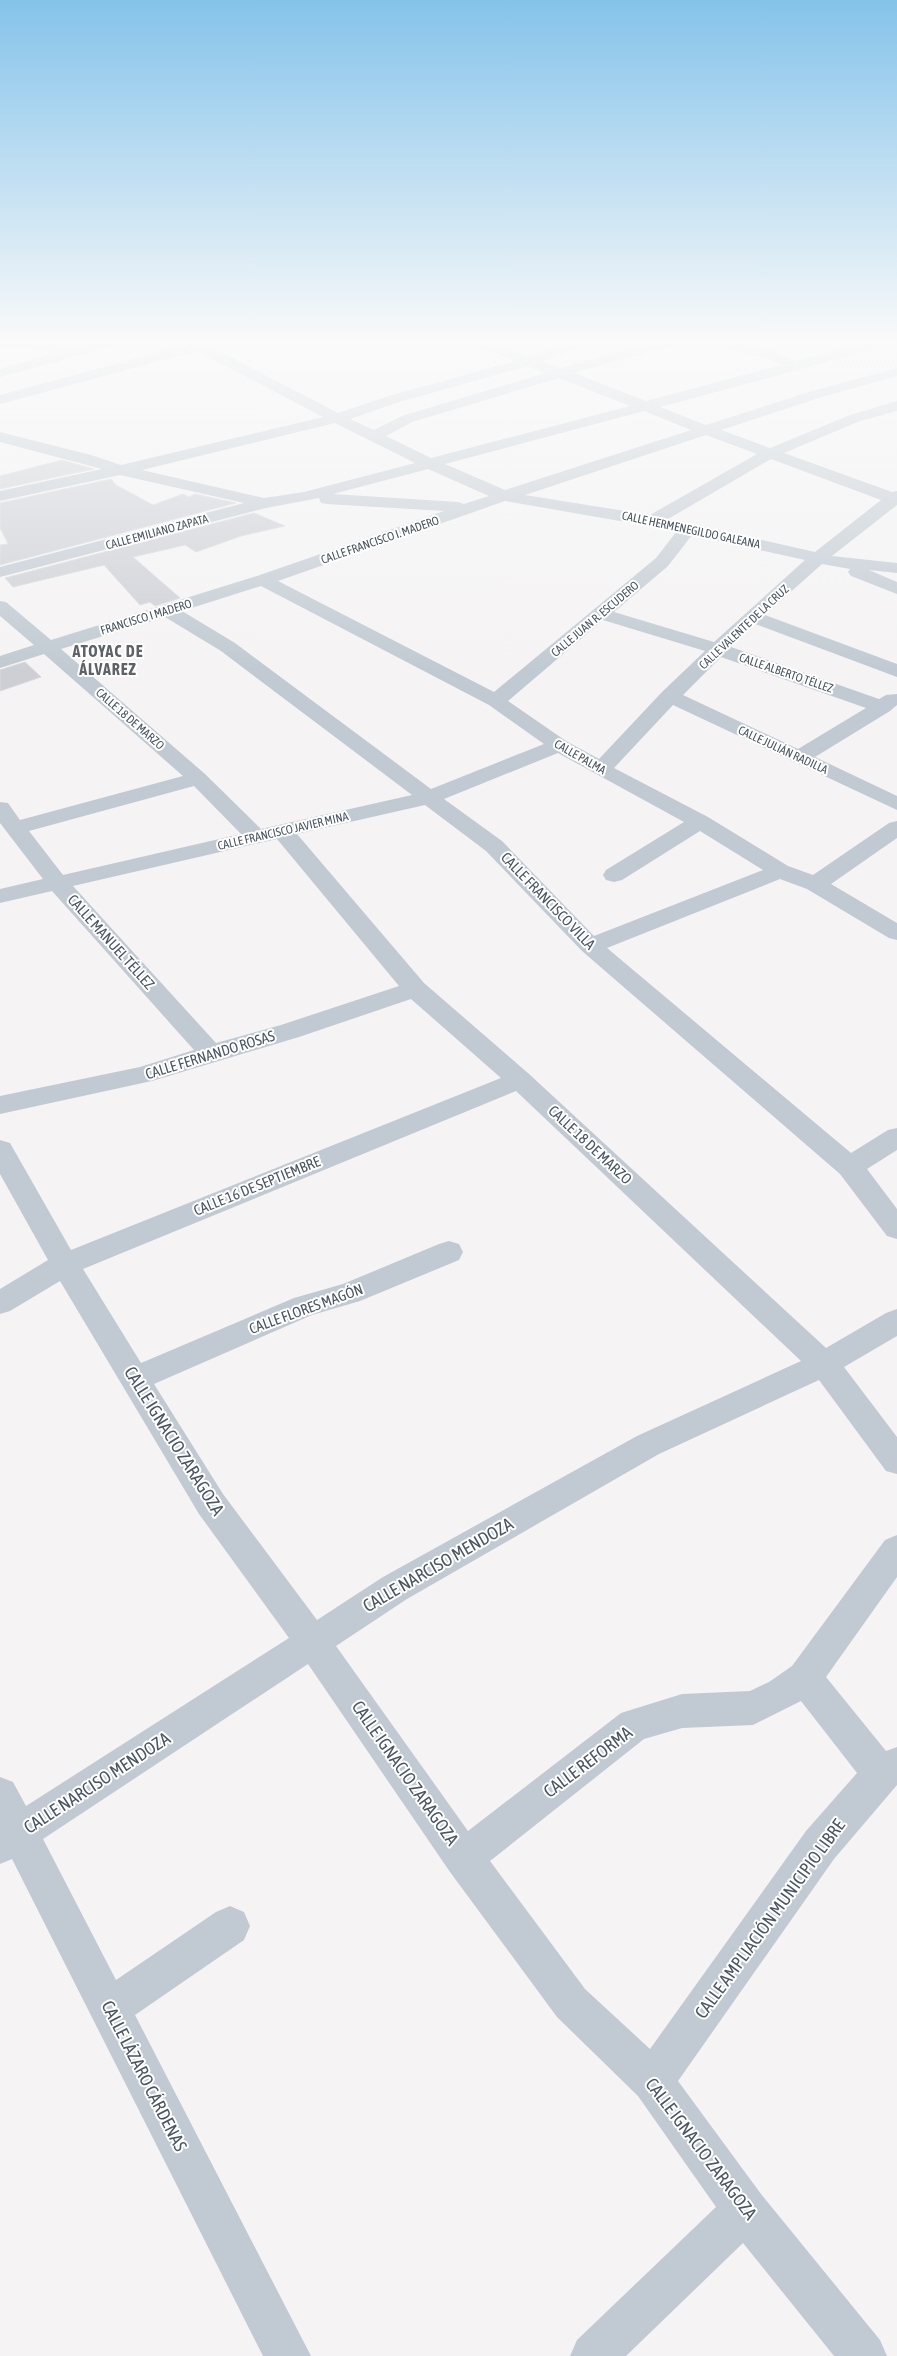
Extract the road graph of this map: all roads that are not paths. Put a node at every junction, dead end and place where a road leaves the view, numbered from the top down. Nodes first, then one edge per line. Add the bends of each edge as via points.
1 (60, 452) edge
2 (195, 452) edge
3 (406, 452) edge
4 (470, 452) edge
5 (642, 452) edge
6 (763, 452) edge
7 (773, 452) edge
8 (768, 454) junction
9 (428, 463) junction
10 (120, 470) junction
11 (0, 496) edge
12 (504, 496) junction
13 (305, 497) junction
14 (896, 498) edge
15 (265, 503) junction
16 (472, 508) junction
17 (653, 521) junction
18 (688, 529) junction
19 (828, 560) junction
20 (897, 568) edge
21 (0, 572) edge
22 (263, 580) junction
23 (897, 589) edge
24 (0, 606) edge
25 (166, 610) junction
26 (602, 614) junction
27 (753, 617) junction
28 (48, 648) junction
29 (720, 650) junction
30 (0, 662) edge
31 (897, 671) edge
32 (669, 696) junction
33 (496, 701) junction
34 (890, 702) edge
35 (559, 745) junction
36 (799, 758) junction
37 (601, 769) junction
38 (198, 778) junction
39 (430, 797) junction
40 (897, 804) edge
41 (0, 808) edge
42 (700, 822) junction
43 (15, 828) junction
44 (897, 828) edge
45 (282, 831) junction
46 (256, 837) junction
47 (780, 871) junction
48 (614, 875) dead end
49 (57, 882) junction
50 (814, 884) junction
51 (0, 896) edge
52 (897, 933) edge
53 (590, 946) junction
54 (415, 989) junction
55 (211, 1052) junction
56 (520, 1080) junction
57 (0, 1105) edge
58 (897, 1137) edge
59 (0, 1150) edge
60 (850, 1167) junction
61 (897, 1229) edge
62 (449, 1252) dead end
63 (65, 1264) junction
64 (0, 1304) edge
65 (897, 1321) edge
66 (824, 1364) junction
67 (136, 1378) junction
68 (897, 1461) edge
69 (897, 1550) edge
70 (312, 1641) junction
71 (805, 1678) junction
72 (889, 1769) edge
73 (0, 1795) edge
74 (10, 1839) edge
75 (464, 1858) junction
76 (230, 1926) dead end
77 (109, 2009) junction
78 (653, 2081) junction
79 (745, 2210) junction
80 (288, 2356) edge
81 (593, 2356) edge
82 (864, 2356) edge

1 - 10 street
2 - 10 street
3 - 9 street, CALLE HERMENEGILDO GALEANA
4 - 9 street, CALLE EMILIANO ZAPATA
5 - 12 street, CALLE FRANCISCO I. MADERO
6 - 8 street
7 - 8 street
8 - 14 street
8 - 17 street
9 - 12 street, CALLE HERMENEGILDO GALEANA
9 - 13 street, CALLE EMILIANO ZAPATA
10 - 11 street
10 - 15 street
12 - 16 street, CALLE FRANCISCO I. MADERO
12 - 17 street, CALLE HERMENEGILDO GALEANA
13 - 15 street, CALLE EMILIANO ZAPATA
13 - 16 street
14 - 19 street, CALLE VALENTE DE LA CRUZ
15 - 21 street, CALLE EMILIANO ZAPATA
16 - 22 street, CALLE FRANCISCO I. MADERO
17 - 18 street, CALLE HERMENEGILDO GALEANA
18 - 19 street, CALLE HERMENEGILDO GALEANA
18 - 26 street, CALLE JUAN R. ESCUDERO via 662,562
19 - 20 street, CALLE HERMENEGILDO GALEANA
19 - 23 street
19 - 27 street, CALLE VALENTE DE LA CRUZ
22 - 25 street, FRANCISCO I MADERO
22 - 33 street, CALLE PALMA
24 - 28 street, CALLE 18 DE MARZO
25 - 28 street, FRANCISCO I MADERO
25 - 39 street, CALLE FRANCISCO VILLA via 228,647
26 - 29 street, CALLE ALBERTO TÉLLEZ
26 - 33 street, CALLE JUAN R. ESCUDERO
27 - 29 street, CALLE VALENTE DE LA CRUZ
27 - 31 street
28 - 30 street, FRANCISCO I MADERO
28 - 38 street, CALLE 18 DE MARZO
29 - 32 street, CALLE VALENTE DE LA CRUZ
29 - 34 street, CALLE ALBERTO TÉLLEZ
32 - 36 street, CALLE JULIÁN RADILLA
32 - 37 street, CALLE VALENTE DE LA CRUZ
33 - 35 street, CALLE PALMA
34 - 36 street
35 - 37 street, CALLE PALMA
35 - 39 street, CALLE FRANCISCO JAVIER MINA
36 - 40 street, CALLE JULIÁN RADILLA
37 - 42 street, CALLE PALMA
38 - 43 street
38 - 46 street, CALLE 18 DE MARZO
39 - 45 street, CALLE FRANCISCO JAVIER MINA
39 - 53 street, CALLE FRANCISCO VILLA via 494,846
41 - 43 street, CALLE MANUEL TÉLLEZ
42 - 47 street, CALLE PALMA
42 - 48 street
43 - 49 street, CALLE MANUEL TÉLLEZ
44 - 50 street
45 - 46 street, CALLE FRANCISCO JAVIER MINA
45 - 54 street, CALLE 18 DE MARZO
46 - 49 street, CALLE FRANCISCO JAVIER MINA
47 - 50 street, CALLE PALMA
47 - 53 street
49 - 51 street, CALLE FRANCISCO JAVIER MINA
49 - 55 street, CALLE MANUEL TÉLLEZ
50 - 52 street, CALLE PALMA
53 - 60 street, CALLE FRANCISCO VILLA
54 - 55 street, CALLE FERNANDO ROSAS via 290,1031
54 - 56 street, CALLE 18 DE MARZO
55 - 57 street, CALLE FERNANDO ROSAS via 143,1076
56 - 63 street, CALLE 16 DE SEPTIEMBRE
56 - 66 street, CALLE 18 DE MARZO
58 - 60 street
59 - 63 street, CALLE IGNACIO ZARAGOZA
60 - 61 street, CALLE FRANCISCO VILLA
62 - 67 street, CALLE FLORES MAGÓN via 350,1293 304,1306
63 - 64 street, CALLE 16 DE SEPTIEMBRE
63 - 67 street, CALLE IGNACIO ZARAGOZA
65 - 66 street, CALLE NARCISO MENDOZA
66 - 68 street, CALLE 18 DE MARZO
66 - 70 street, CALLE NARCISO MENDOZA via 648,1445 395,1588
67 - 70 street, CALLE IGNACIO ZARAGOZA via 211,1504
69 - 71 street, CALLE REFORMA
70 - 74 street, CALLE NARCISO MENDOZA
70 - 75 street, CALLE IGNACIO ZARAGOZA
71 - 72 street
71 - 75 street, CALLE REFORMA via 753,1708 682,1711 634,1725
72 - 78 street, CALLE AMPLIACIÓN MUNICIPIO LIBRE via 820,1845
73 - 74 street, CALLE LÁZARO CÁRDENAS
74 - 77 street, CALLE LÁZARO CÁRDENAS
75 - 78 street, CALLE IGNACIO ZARAGOZA via 571,2003
76 - 77 street
77 - 80 street, CALLE LÁZARO CÁRDENAS
78 - 79 street, CALLE IGNACIO ZARAGOZA
79 - 81 street
79 - 82 street, CALLE IGNACIO ZARAGOZA

